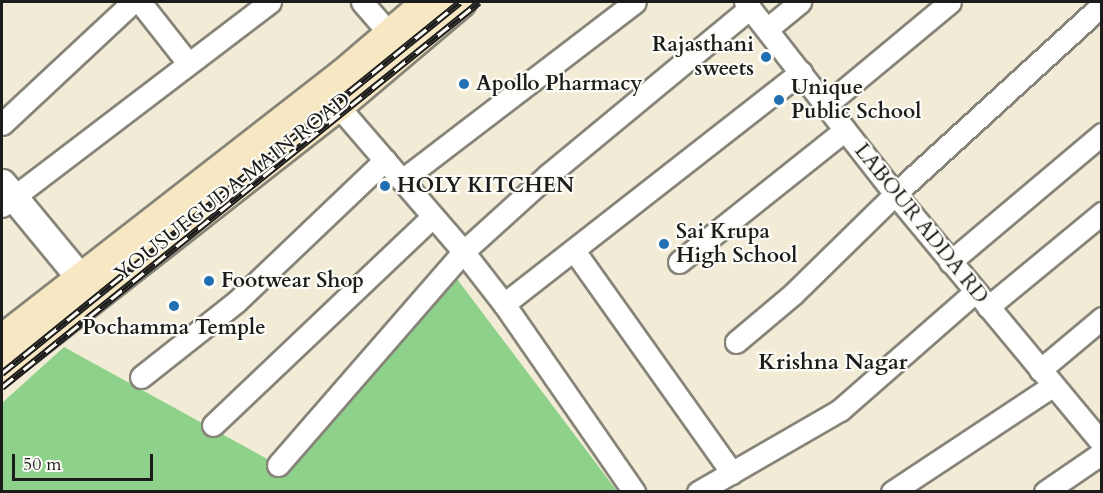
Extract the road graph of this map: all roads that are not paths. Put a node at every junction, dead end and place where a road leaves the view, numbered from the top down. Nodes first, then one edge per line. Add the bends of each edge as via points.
1 (133, 2) edge
2 (140, 2) edge
3 (362, 2) edge
4 (428, 2) edge
5 (462, 2) edge
6 (635, 2) edge
7 (800, 2) edge
8 (950, 2) edge
9 (259, 5) edge
10 (748, 5) edge
11 (1101, 5) edge
12 (767, 29) junction
13 (390, 34) junction
14 (188, 63) junction
15 (801, 72) junction
16 (826, 105) junction
17 (338, 106) junction
18 (2, 124) edge
19 (845, 130) junction
20 (1101, 134) edge
21 (385, 160) junction
22 (402, 180) junction
23 (895, 194) junction
24 (5, 195) edge
25 (1101, 213) edge
26 (433, 216) junction
27 (463, 252) junction
28 (575, 252) junction
29 (679, 262) dead end
30 (950, 262) junction
31 (87, 289) junction
32 (981, 299) junction
33 (504, 304) junction
34 (1101, 318) edge
35 (2, 340) edge
36 (736, 342) dead end
37 (2, 369) edge
38 (141, 377) dead end
39 (1046, 378) junction
40 (213, 425) dead end
41 (1100, 440) edge
42 (278, 465) dead end
43 (732, 473) junction
44 (634, 492) edge
45 (698, 492) edge
46 (892, 492) edge
47 (1045, 492) edge

1 - 18 street
2 - 14 street
3 - 13 street
4 - 13 main road, YOUSUFGUDA MAIN ROAD
5 - 17 main road, YOUSUFGUDA MAIN ROAD
6 - 22 street
7 - 12 street
8 - 16 street
9 - 14 street
10 - 12 street, LABOUR ADDA RD
10 - 27 street
11 - 23 street
12 - 15 street, LABOUR ADDA RD
13 - 31 main road, YOUSUFGUDA MAIN ROAD
14 - 24 street
15 - 16 street, LABOUR ADDA RD
15 - 28 street
16 - 19 street, LABOUR ADDA RD
17 - 21 street
17 - 31 main road, YOUSUFGUDA MAIN ROAD
19 - 23 street, LABOUR ADDA RD
19 - 29 street
20 - 30 street
21 - 22 street
21 - 38 street via 236,302
22 - 26 street
23 - 30 street, LABOUR ADDA RD
23 - 36 street via 793,294
24 - 31 street
25 - 32 street
26 - 27 street
26 - 40 street
27 - 33 street
27 - 42 street
28 - 33 street
28 - 43 street
30 - 32 street, LABOUR ADDA RD
31 - 35 main road, YOUSUFGUDA MAIN ROAD
31 - 37 main road, YOUSUFGUDA MAIN ROAD
32 - 39 street, LABOUR ADDA RD
32 - 43 street via 840,410
33 - 44 street
34 - 39 street
39 - 41 street, LABOUR ADDA RD
39 - 46 street
41 - 47 street
43 - 45 street

